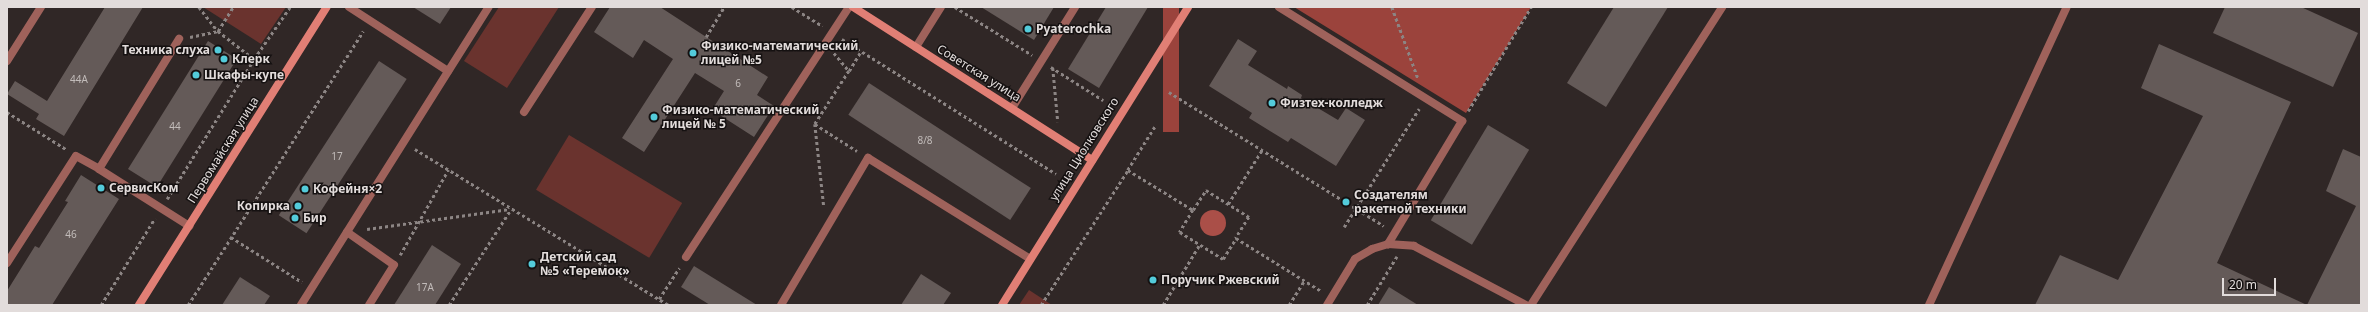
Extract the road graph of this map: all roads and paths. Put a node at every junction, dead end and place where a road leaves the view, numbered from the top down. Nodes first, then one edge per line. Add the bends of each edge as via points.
1 (41, 7) edge
2 (199, 7) edge
3 (233, 7) edge
4 (290, 7) edge
5 (327, 7) edge
6 (349, 7) edge
7 (489, 7) edge
8 (592, 7) edge
9 (724, 7) edge
10 (792, 7) edge
11 (849, 7) edge
12 (853, 7) edge
13 (941, 7) edge
14 (1075, 7) edge
15 (1188, 7) edge
16 (1279, 7) edge
17 (1392, 7) edge
18 (1531, 7) edge
19 (1722, 7) edge
20 (2067, 7) edge
21 (369, 20) junction
22 (218, 31) junction
23 (832, 33) junction
24 (706, 36) dead end
25 (179, 39) joint
26 (825, 44) junction
27 (916, 47) junction
28 (861, 51) junction
29 (254, 59) junction
30 (7, 61) edge
31 (1053, 68) dead end
32 (849, 70) junction
33 (448, 71) junction
34 (1169, 92) dead end
35 (1426, 98) junction
36 (1012, 108) junction
37 (7, 112) edge
38 (524, 112) dead end
39 (1462, 120) junction
40 (815, 124) junction
41 (1155, 127) dead end
42 (1060, 139) junction
43 (404, 142) junction
44 (1262, 150) junction
45 (76, 156) junction
46 (868, 158) junction
47 (1092, 160) junction
48 (99, 169) junction
49 (448, 170) junction
50 (1128, 170) junction
51 (1056, 174) dead end
52 (1228, 204) junction
53 (161, 209) junction
54 (511, 209) junction
55 (1355, 209) junction
56 (1193, 210) junction
57 (419, 222) junction
58 (189, 226) junction
59 (827, 226) junction
60 (1344, 227) dead end
61 (347, 232) junction
62 (1395, 232) junction
63 (231, 237) junction
64 (1236, 238) junction
65 (1200, 244) junction
66 (1388, 244) junction
67 (686, 257) joint
68 (1030, 259) junction
69 (7, 263) edge
70 (394, 265) junction
71 (1304, 281) junction
72 (312, 289) junction
73 (659, 299) junction
74 (1330, 301) edge
75 (101, 305) edge
76 (139, 305) edge
77 (188, 305) edge
78 (301, 305) edge
79 (369, 305) edge
80 (449, 305) edge
81 (669, 305) edge
82 (781, 305) edge
83 (1002, 305) edge
84 (1041, 305) edge
85 (1163, 305) edge
86 (1290, 305) edge
87 (1367, 305) edge
88 (1526, 305) edge
89 (1531, 305) edge
90 (1928, 305) edge

1 - 30 street
2 - 22 path
3 - 22 path
4 - 29 path
5 - 58 street, Первомайская улица
6 - 21 street
7 - 33 street
8 - 38 street
9 - 24 path
10 - 23 path
11 - 23 street
12 - 27 street, Советская улица
13 - 27 street
14 - 36 street
15 - 47 street, улица Циолковского
16 - 35 street
17 - 35 path
18 - 39 path
19 - 89 street
20 - 90 street
21 - 33 street
21 - 63 path
22 - 25 path
22 - 29 path
23 - 26 street
23 - 28 path
25 - 48 street
26 - 32 path
26 - 67 street
27 - 36 street, Советская улица
28 - 32 path
28 - 51 path
29 - 53 path
31 - 42 path
32 - 40 path
33 - 43 street
34 - 44 path
35 - 39 street
35 - 55 path
36 - 42 street, Советская улица
37 - 45 path
39 - 62 street
40 - 46 path
40 - 59 path
41 - 50 path
42 - 47 street, Советская улица
43 - 49 path
43 - 61 street
44 - 52 path
44 - 55 path
45 - 48 street
45 - 69 street
46 - 59 street
46 - 68 street
47 - 68 street, улица Циолковского
48 - 53 street
49 - 54 path
49 - 57 path
50 - 56 path
50 - 84 path
52 - 56 path via 1206,190
52 - 64 path via 1249,217
53 - 58 street
53 - 75 path
54 - 57 path
54 - 73 path
54 - 80 path
55 - 60 path
55 - 62 path
56 - 65 path via 1180,232
57 - 61 path
57 - 70 path
58 - 76 street, Первомайская улица
59 - 82 street
61 - 70 street
61 - 72 street
62 - 66 street
63 - 72 path
63 - 77 path
64 - 65 path via 1223,259
64 - 71 path
65 - 85 path
66 - 74 street via 1372,249 1355,259
66 - 87 path via 1396,259
66 - 88 street via 1414,246
67 - 73 path
68 - 83 street, улица Циолковского
70 - 79 street
71 - 74 path
71 - 86 path
72 - 78 street
73 - 81 path

